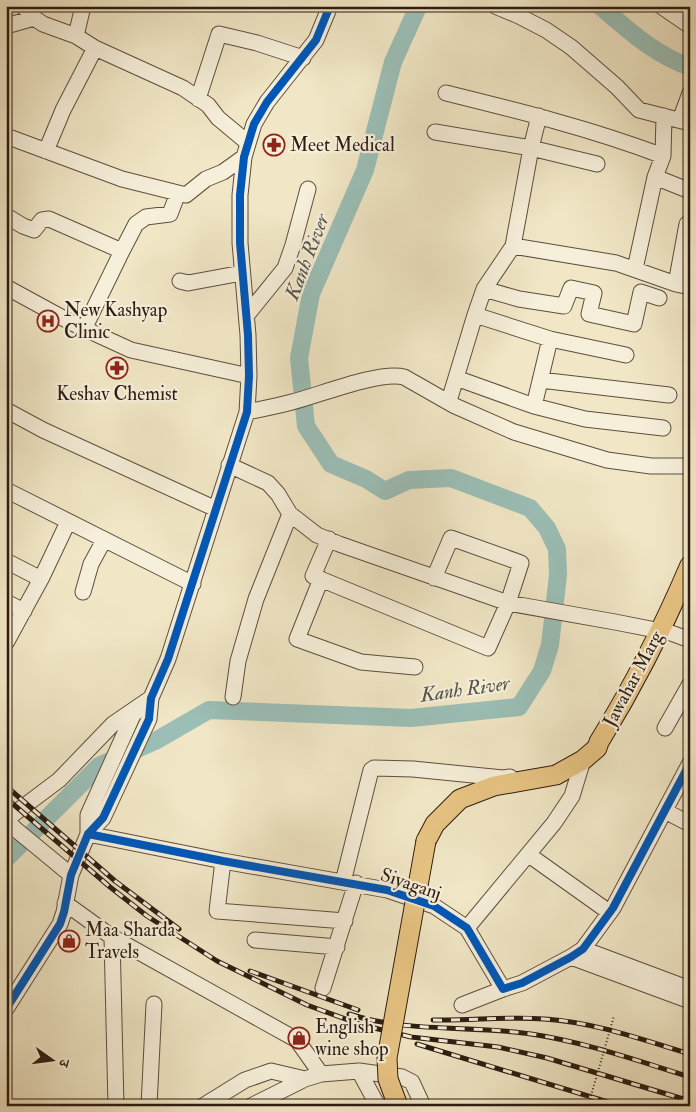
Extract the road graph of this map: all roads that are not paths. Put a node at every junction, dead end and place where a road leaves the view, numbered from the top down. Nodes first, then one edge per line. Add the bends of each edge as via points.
1 (23, 6) edge
2 (83, 6) edge
3 (330, 6) edge
4 (495, 6) edge
5 (660, 6) edge
6 (34, 18) junction
7 (6, 26) edge
8 (690, 26) edge
9 (76, 36) junction
10 (95, 48) junction
11 (303, 58) junction
12 (690, 93) edge
13 (446, 94) dead end
14 (198, 99) junction
15 (539, 116) junction
16 (664, 116) junction
17 (685, 121) edge
18 (435, 132) dead end
19 (6, 136) edge
20 (248, 143) junction
21 (531, 148) junction
22 (46, 151) junction
23 (662, 156) junction
24 (244, 158) junction
25 (597, 164) dead end
26 (655, 177) junction
27 (308, 189) dead end
28 (690, 190) edge
29 (178, 193) junction
30 (7, 218) edge
31 (687, 224) dead end
32 (513, 246) junction
33 (122, 251) junction
34 (635, 269) junction
35 (242, 273) junction
36 (180, 281) dead end
37 (683, 286) edge
38 (6, 287) edge
39 (484, 289) junction
40 (659, 298) dead end
41 (247, 315) junction
42 (475, 315) junction
43 (84, 329) junction
44 (550, 339) junction
45 (626, 355) dead end
46 (249, 376) junction
47 (456, 378) junction
48 (540, 380) junction
49 (668, 395) dead end
50 (449, 401) junction
51 (534, 406) junction
52 (6, 410) edge
53 (247, 412) junction
54 (663, 428) dead end
55 (229, 465) junction
56 (690, 466) edge
57 (6, 490) edge
58 (216, 509) junction
59 (290, 514) junction
60 (68, 522) junction
61 (104, 540) junction
62 (329, 540) junction
63 (6, 561) edge
64 (690, 566) edge
65 (41, 578) junction
66 (434, 578) junction
67 (321, 579) junction
68 (193, 584) junction
69 (690, 591) edge
70 (83, 592) dead end
71 (6, 602) edge
72 (508, 603) junction
73 (24, 611) junction
74 (665, 633) junction
75 (690, 640) edge
76 (6, 643) edge
77 (415, 666) dead end
78 (690, 684) edge
79 (232, 697) dead end
80 (151, 698) junction
81 (665, 728) dead end
82 (593, 750) junction
83 (689, 767) edge
84 (665, 811) junction
85 (9, 821) edge
86 (690, 824) edge
87 (88, 834) junction
88 (529, 854) junction
89 (223, 861) junction
90 (71, 875) junction
91 (349, 883) junction
92 (66, 903) junction
93 (609, 912) junction
94 (345, 921) junction
95 (467, 928) junction
96 (112, 937) junction
97 (255, 940) dead end
98 (336, 947) junction
99 (577, 953) junction
100 (324, 988) dead end
101 (503, 989) junction
102 (690, 989) edge
103 (690, 1001) edge
104 (154, 1004) dead end
105 (462, 1005) dead end
106 (6, 1008) edge
107 (359, 1071) junction
108 (321, 1074) junction
109 (305, 1079) junction
110 (116, 1106) edge
111 (149, 1106) edge
112 (203, 1106) edge
113 (251, 1106) edge
114 (378, 1106) edge
115 (398, 1106) edge
116 (423, 1106) edge

1 - 6 street
2 - 9 street
3 - 11 street via 316,40
4 - 16 street via 526,19 571,47 639,110
5 - 8 street
6 - 7 street
6 - 9 street
9 - 10 street
10 - 14 street via 183,88
10 - 22 street
11 - 14 street via 219,34
11 - 20 street via 267,102 254,124
12 - 17 street
13 - 15 street
14 - 20 street
15 - 21 street
15 - 23 street via 618,139
16 - 17 street
16 - 23 street
18 - 21 street
19 - 22 street
20 - 24 street
21 - 25 street
21 - 32 street
22 - 29 street via 122,179
23 - 26 street
24 - 29 street via 206,179 186,195
24 - 35 street via 240,195
26 - 28 street
26 - 34 street
27 - 41 street via 285,268
29 - 33 street via 170,214 146,218 136,224
30 - 33 street via 34,230 42,220 48,219
31 - 37 street
32 - 34 street
32 - 39 street
33 - 43 street
34 - 37 street
35 - 36 street via 188,283
35 - 41 street
38 - 43 street
39 - 40 street via 519,299 564,306 571,288 594,293 589,314 634,324 641,292
39 - 42 street
41 - 46 street
42 - 44 street
42 - 47 street
43 - 46 street via 131,350
44 - 45 street
44 - 48 street
46 - 53 street
47 - 50 street
47 - 51 street
48 - 49 street
48 - 51 street
50 - 53 street via 396,375
50 - 56 street via 514,432 607,460 651,466
51 - 54 street via 585,419
52 - 58 street
53 - 55 street
55 - 58 street
55 - 59 street via 268,483
57 - 60 street
58 - 68 street
59 - 62 street
59 - 79 street via 256,599 238,661
60 - 61 street
60 - 65 street
61 - 68 street
61 - 70 street via 91,564
62 - 66 street
62 - 67 street via 313,576
63 - 65 street
64 - 74 main road, Jawahar Marg
65 - 73 street
66 - 72 street
66 - 72 street via 449,540 454,538 522,563
67 - 72 street via 488,648
67 - 77 street via 297,639 361,662
68 - 80 street
69 - 74 main road
71 - 73 street
72 - 74 street
73 - 76 street
74 - 75 street
74 - 82 main road via 637,696 604,747
78 - 81 street
80 - 85 street via 113,724 59,780
80 - 87 street via 148,719 104,818
80 - 87 street via 133,715 88,815
82 - 88 street via 572,796
82 - 91 street via 538,773 503,778 374,768 371,770
82 - 115 main road, bridge via 556,775 494,786 460,799 435,824 426,841 387,1058 388,1079
83 - 84 street
84 - 86 street
84 - 93 street
85 - 90 street
87 - 89 street, Siyaganj
87 - 90 street
88 - 93 street
88 - 95 street
89 - 91 street, Siyaganj
89 - 94 street via 217,911
90 - 92 street
91 - 94 street
91 - 95 street, Siyaganj via 387,890 434,906
92 - 96 street
92 - 106 street via 60,924
93 - 99 street
94 - 98 street
95 - 101 street, Siyaganj
96 - 108 street via 297,1040
96 - 110 street
97 - 98 street
98 - 100 street
99 - 101 street via 522,983
99 - 102 street
99 - 103 street
101 - 105 street
104 - 111 street
107 - 108 street
107 - 114 street
107 - 116 street via 402,1077 412,1082
108 - 109 street
109 - 112 street via 271,1071 245,1080
109 - 113 street

